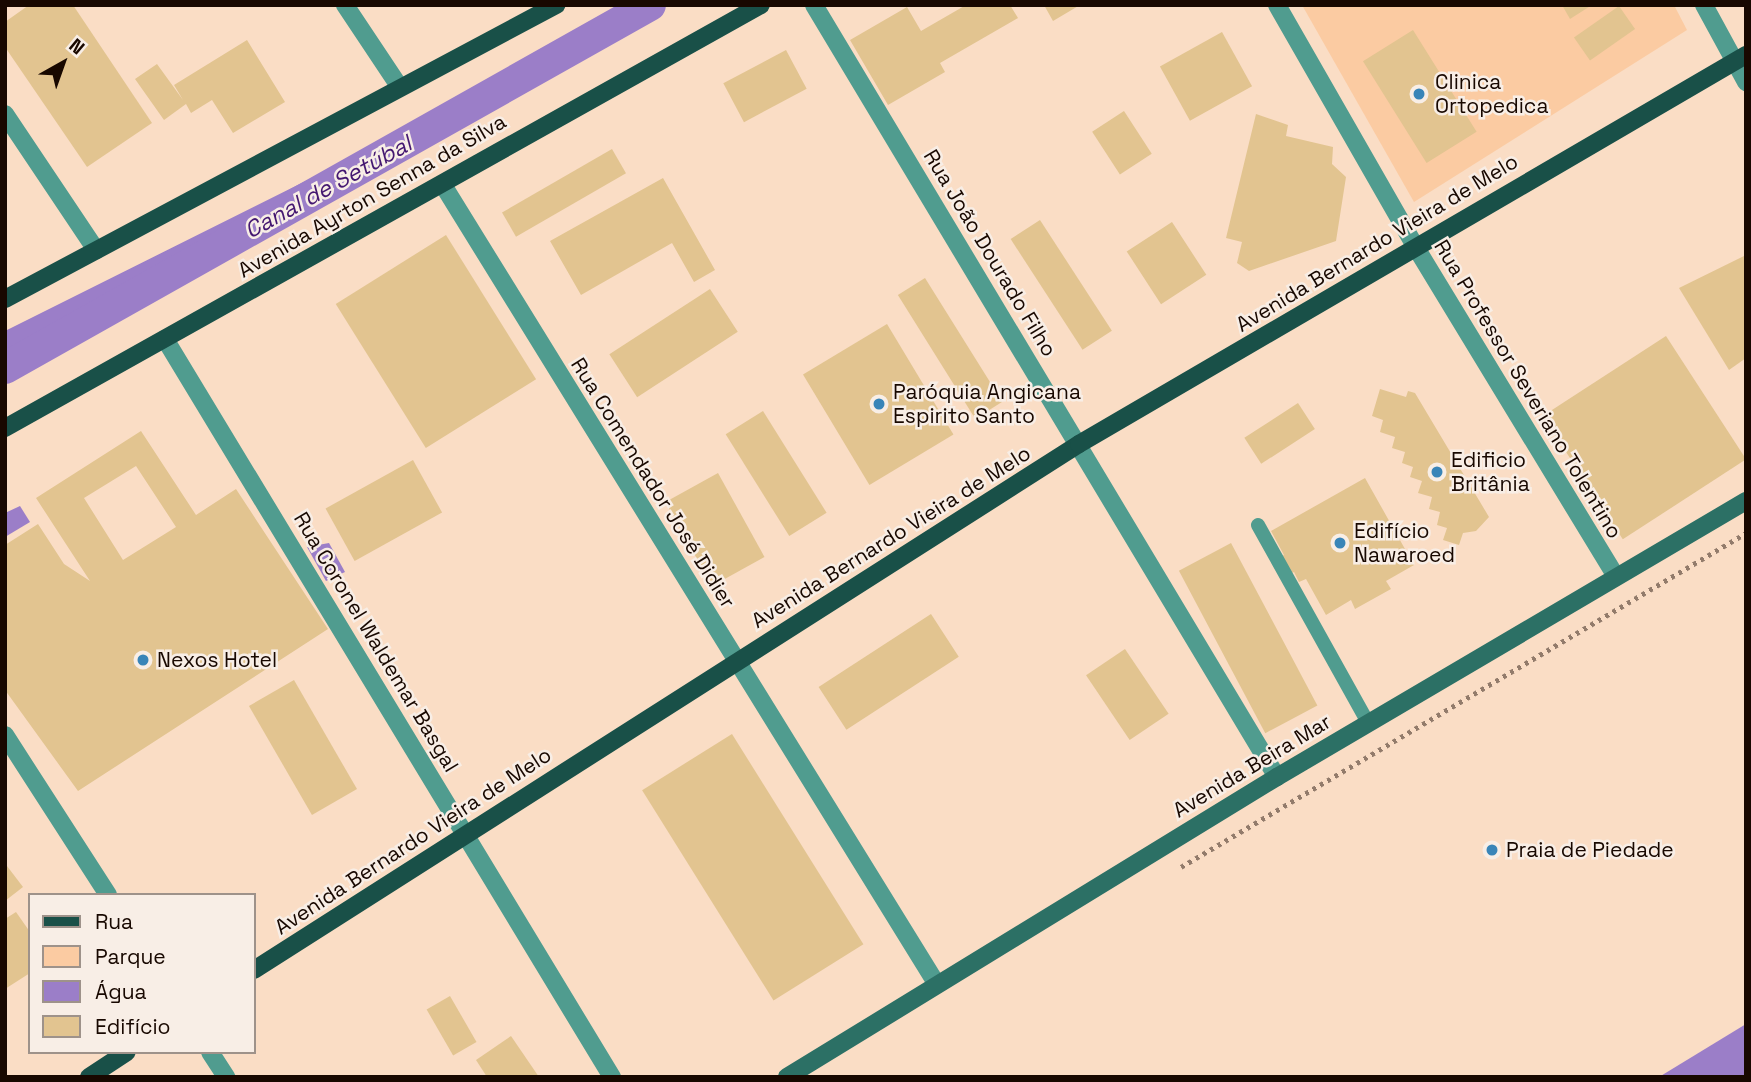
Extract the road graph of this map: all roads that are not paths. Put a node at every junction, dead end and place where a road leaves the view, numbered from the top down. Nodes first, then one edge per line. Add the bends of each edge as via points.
1 (345, 5) edge
2 (556, 5) edge
3 (761, 5) edge
4 (814, 5) edge
5 (1277, 5) edge
6 (1704, 5) edge
7 (1740, 58) edge
8 (1746, 82) edge
9 (399, 86) junction
10 (5, 114) edge
11 (443, 185) junction
12 (1415, 246) junction
13 (96, 250) junction
14 (5, 299) edge
15 (165, 340) junction
16 (5, 428) edge
17 (1079, 444) junction
18 (1746, 501) edge
19 (1258, 525) dead end
20 (1616, 577) junction
21 (737, 663) junction
22 (1368, 723) junction
23 (5, 735) edge
24 (1277, 777) junction
25 (466, 832) junction
26 (107, 893) edge
27 (256, 969) edge
28 (936, 983) junction
29 (124, 1054) edge
30 (211, 1054) edge
31 (89, 1077) edge
32 (226, 1077) edge
33 (612, 1077) edge
34 (787, 1077) edge

1 - 9 street
2 - 9 main road
3 - 11 main road, Avenida Ayrton Senna da Silva
4 - 17 street, Rua João Dourado Filho
5 - 12 street, Rua Professor Severiano Tolentino
6 - 7 street
7 - 8 street
7 - 12 main road, Avenida Bernardo Vieira de Melo
9 - 13 main road
10 - 13 street
11 - 15 main road, Avenida Ayrton Senna da Silva
11 - 21 street, Rua Comendador José Didier
12 - 17 main road, Avenida Bernardo Vieira de Melo
12 - 20 street, Rua Professor Severiano Tolentino
13 - 14 main road
15 - 16 main road, Avenida Ayrton Senna da Silva
15 - 25 street, Rua Coronel Waldemar Basgal
17 - 21 main road, Avenida Bernardo Vieira de Melo
17 - 24 street, Rua João Dourado Filho
18 - 20 main road, Avenida Beira Mar
19 - 22 lane
20 - 22 main road, Avenida Beira Mar
21 - 25 main road, Avenida Bernardo Vieira de Melo
21 - 28 street, Rua Comendador José Didier
22 - 24 main road, Avenida Beira Mar
23 - 26 street
24 - 28 main road, Avenida Beira Mar
25 - 27 main road, Avenida Bernardo Vieira de Melo
25 - 33 street, Rua Coronel Waldemar Basgal
28 - 34 main road, Avenida Beira Mar
29 - 31 main road
30 - 32 street

